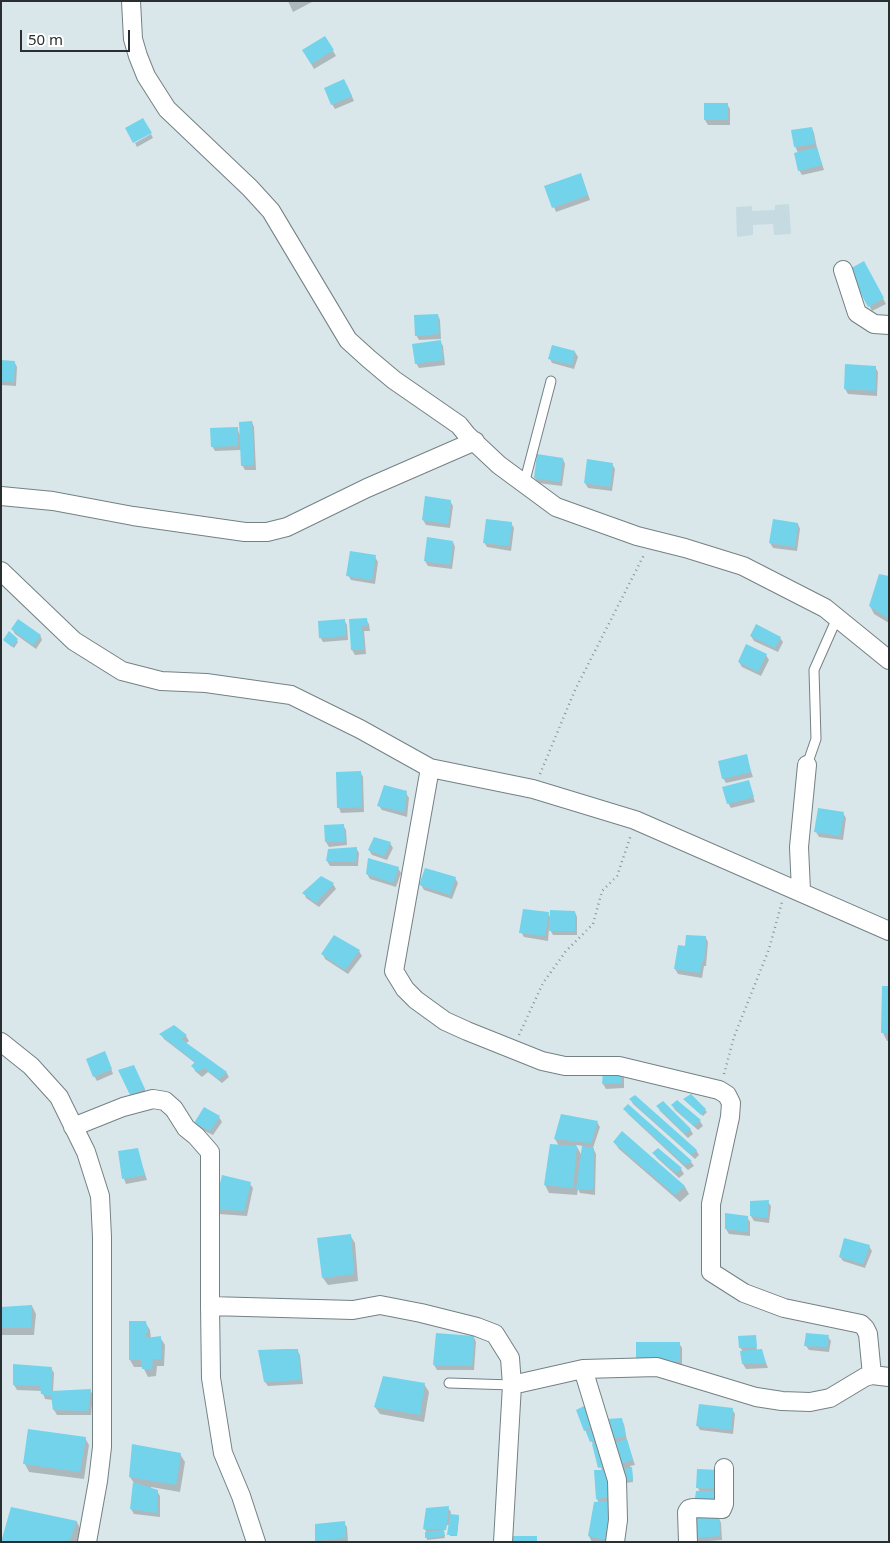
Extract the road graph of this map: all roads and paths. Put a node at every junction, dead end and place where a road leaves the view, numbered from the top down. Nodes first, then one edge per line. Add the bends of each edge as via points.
1 (131, 1) edge
2 (843, 270) dead end
3 (889, 326) edge
4 (551, 381) dead end
5 (475, 441) junction
6 (524, 484) junction
7 (1, 496) edge
8 (652, 540) junction
9 (1, 571) edge
10 (837, 618) junction
11 (889, 660) edge
12 (807, 765) joint
13 (430, 768) junction
14 (533, 789) junction
15 (635, 820) junction
16 (794, 888) junction
17 (889, 930) edge
18 (1, 1042) edge
19 (513, 1048) junction
20 (719, 1090) junction
21 (73, 1127) junction
22 (210, 1306) junction
23 (582, 1369) junction
24 (880, 1376) edge
25 (449, 1383) dead end
26 (512, 1385) junction
27 (724, 1468) dead end
28 (87, 1542) edge
29 (256, 1542) edge
30 (503, 1542) edge
31 (615, 1542) edge
32 (688, 1542) edge

1 - 5 street via 133,39 138,56 146,76 167,109 271,211 348,340 394,380 459,425
2 - 3 street via 857,313 874,324
4 - 6 lane
5 - 6 street
5 - 7 street via 287,527 266,532 245,532 53,501
6 - 8 street via 556,507
8 - 10 street via 743,566 825,608
8 - 14 path via 575,690
9 - 13 street via 74,641 122,671 161,681 206,683 291,695 360,728
10 - 11 street
10 - 12 lane via 814,670 816,739
12 - 16 street
13 - 14 street
13 - 19 street via 394,971 405,989 437,1016
14 - 15 street
15 - 16 street
15 - 19 path via 617,876 602,892 593,924 566,951 543,982
16 - 17 street
16 - 20 path via 734,1036
18 - 21 street via 31,1066 59,1097
19 - 20 street via 554,1064 619,1066
20 - 24 street via 731,1103 711,1204 711,1272 744,1293 784,1308 861,1324 868,1334
21 - 22 street via 123,1107 153,1099 165,1101 210,1152
21 - 28 street via 86,1152 100,1196 102,1237 102,1447
22 - 26 street via 353,1310 380,1305 458,1322 495,1334 510,1358
22 - 29 street via 211,1378 223,1453
23 - 24 street via 657,1367 756,1397 810,1402 830,1398 865,1377
23 - 26 street
23 - 31 street via 617,1480
25 - 26 lane
26 - 30 street
27 - 32 street via 722,1509 689,1509

